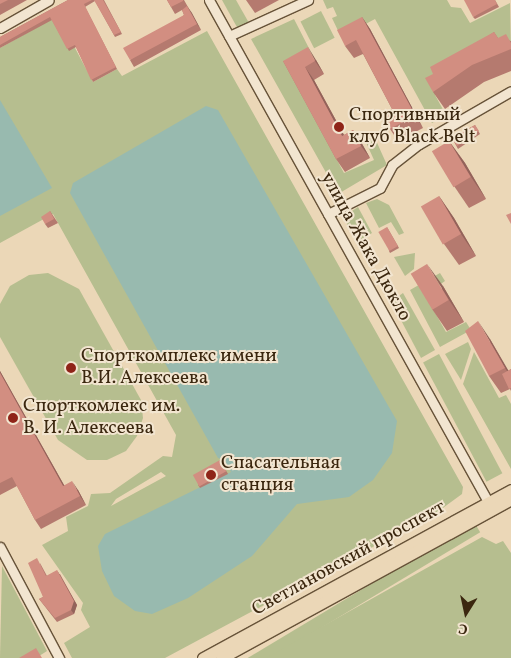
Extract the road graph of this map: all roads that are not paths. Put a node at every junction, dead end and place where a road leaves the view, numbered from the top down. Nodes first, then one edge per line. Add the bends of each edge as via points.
1 (49, 0) edge
2 (209, 0) edge
3 (308, 0) edge
4 (0, 28) edge
5 (229, 36) junction
6 (511, 91) edge
7 (328, 214) junction
8 (511, 490) edge
9 (511, 499) edge
10 (490, 506) junction
11 (0, 547) edge
12 (60, 658) edge
13 (203, 658) edge
14 (221, 658) edge

1 - 4 street
2 - 5 street, улица Жака Дюкло
3 - 5 street
5 - 7 street, улица Жака Дюкло
6 - 7 street via 419,144 392,165 380,188
7 - 10 street, улица Жака Дюкло
8 - 10 main road, Светлановский проспект
9 - 10 main road, Светлановский проспект
10 - 13 main road, Светлановский проспект
10 - 14 main road, Светлановский проспект
11 - 12 street

